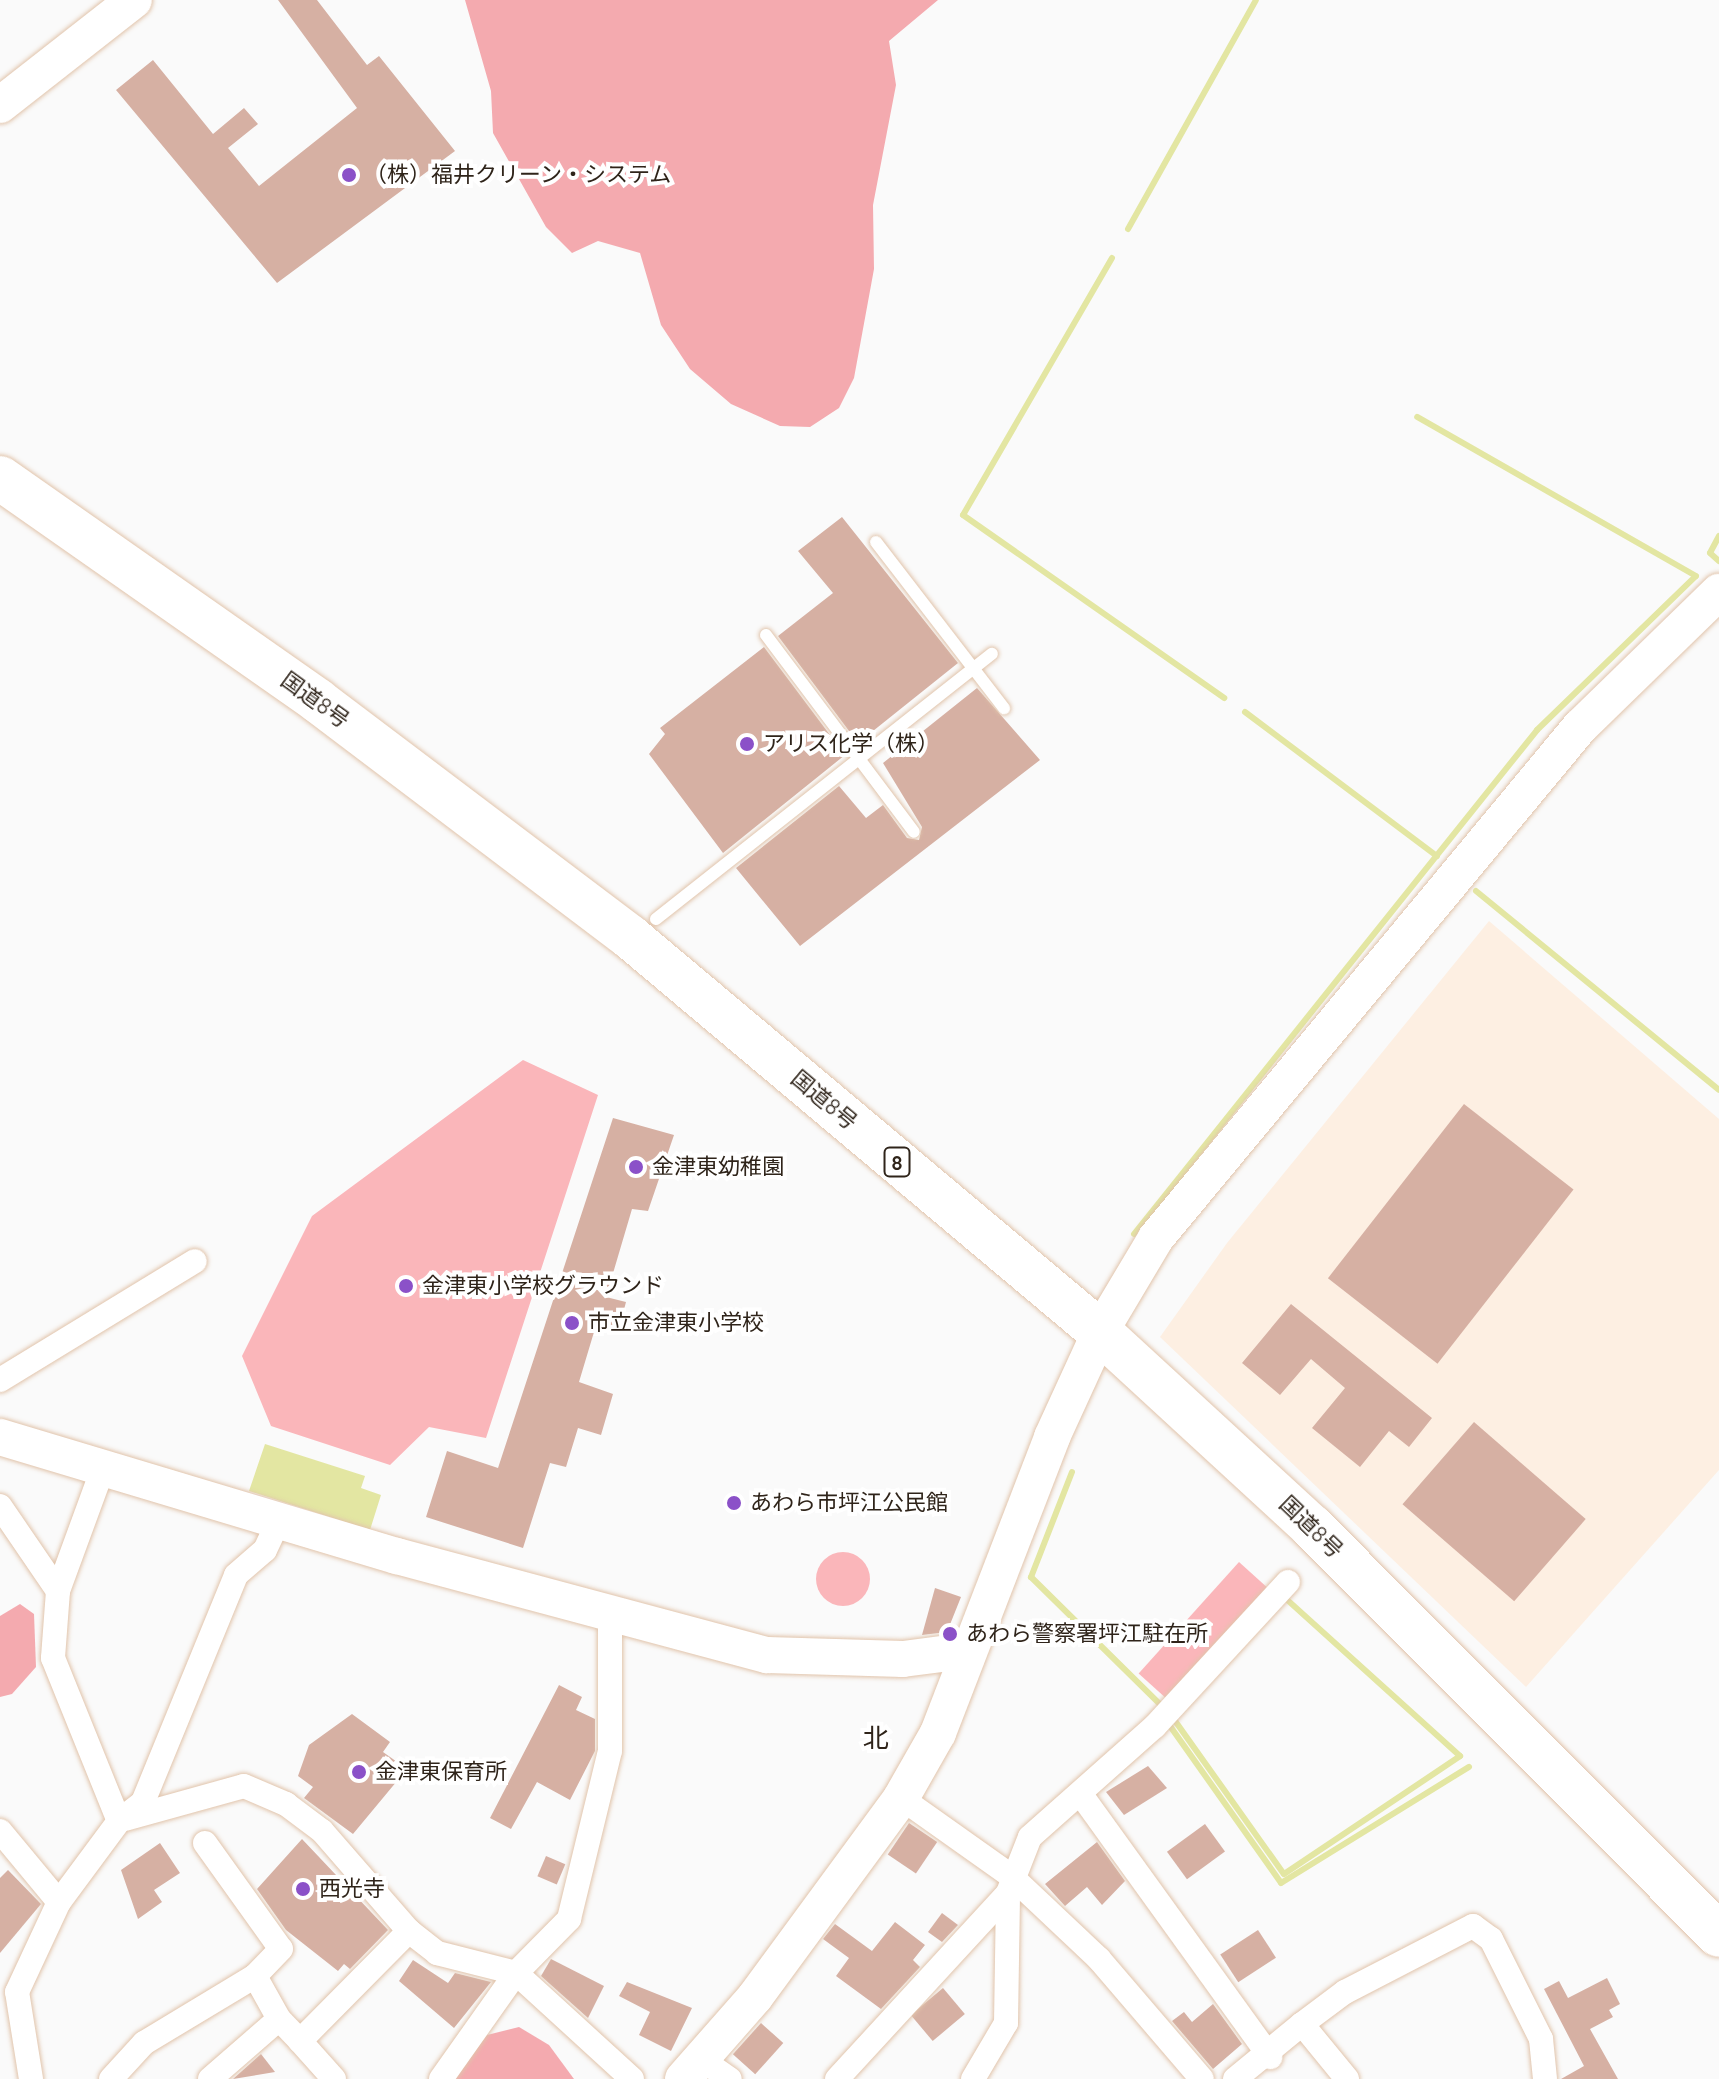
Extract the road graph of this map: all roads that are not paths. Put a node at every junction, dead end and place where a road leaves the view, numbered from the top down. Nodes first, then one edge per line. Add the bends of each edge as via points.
1 (134, 0) edge
2 (0, 105) edge
3 (0, 478) edge
4 (876, 542) dead end
5 (1719, 592) edge
6 (766, 635) dead end
7 (992, 654) dead end
8 (976, 666) junction
9 (1004, 708) dead end
10 (863, 761) junction
11 (914, 832) dead end
12 (656, 919) dead end
13 (195, 1261) dead end
14 (1100, 1332) junction
15 (0, 1380) edge
16 (0, 1437) edge
17 (102, 1471) junction
18 (0, 1506) edge
19 (279, 1520) junction
20 (1288, 1582) dead end
21 (58, 1591) junction
22 (610, 1611) junction
23 (965, 1651) junction
24 (1082, 1796) junction
25 (901, 1798) junction
26 (119, 1821) junction
27 (0, 1831) edge
28 (205, 1843) dead end
29 (1009, 1885) junction
30 (59, 1902) junction
31 (409, 1931) junction
32 (1719, 1935) edge
33 (516, 1973) junction
34 (255, 1976) junction
35 (279, 2019) junction
36 (1302, 2024) junction
37 (300, 2041) junction
38 (1270, 2057) junction
39 (705, 2072) edge
40 (31, 2079) edge
41 (111, 2079) edge
42 (210, 2079) edge
43 (334, 2079) edge
44 (441, 2079) edge
45 (632, 2079) edge
46 (837, 2079) edge
47 (973, 2079) edge
48 (1202, 2079) edge
49 (1235, 2079) edge
50 (1347, 2079) edge
51 (1545, 2079) edge

1 - 2 street
3 - 14 highway, 国道8号 / 8 via 318,701 630,937
4 - 8 lane
5 - 14 street via 1580,727 1269,1095 1156,1238
6 - 10 lane
7 - 8 lane
8 - 9 lane
8 - 10 lane
10 - 11 lane
10 - 12 lane
13 - 15 street
14 - 23 street
14 - 32 highway, 国道8号 / 8 via 1312,1527
16 - 17 street
17 - 19 street
17 - 21 street
18 - 21 street
19 - 22 street
19 - 26 street via 265,1550 236,1575 143,1802
20 - 24 street
21 - 26 street via 53,1658
22 - 23 street via 767,1655 903,1659
22 - 33 street via 610,1751 569,1919
23 - 25 street via 938,1733
24 - 29 street via 1030,1837
24 - 38 street
25 - 29 street
25 - 39 street
26 - 30 street
26 - 31 street via 244,1786 322,1831
27 - 30 street
28 - 34 street via 281,1949
29 - 46 street
29 - 47 street via 1006,2023
29 - 48 street via 1099,1959
30 - 40 street via 17,1992
31 - 33 street via 437,1953
31 - 37 street
33 - 44 street
33 - 45 street
34 - 35 street
34 - 41 street via 144,2043
35 - 37 street
35 - 42 street
36 - 38 street
36 - 50 street
36 - 51 street via 1345,1992 1473,1926 1491,1939 1541,2039
37 - 43 street
38 - 49 street

